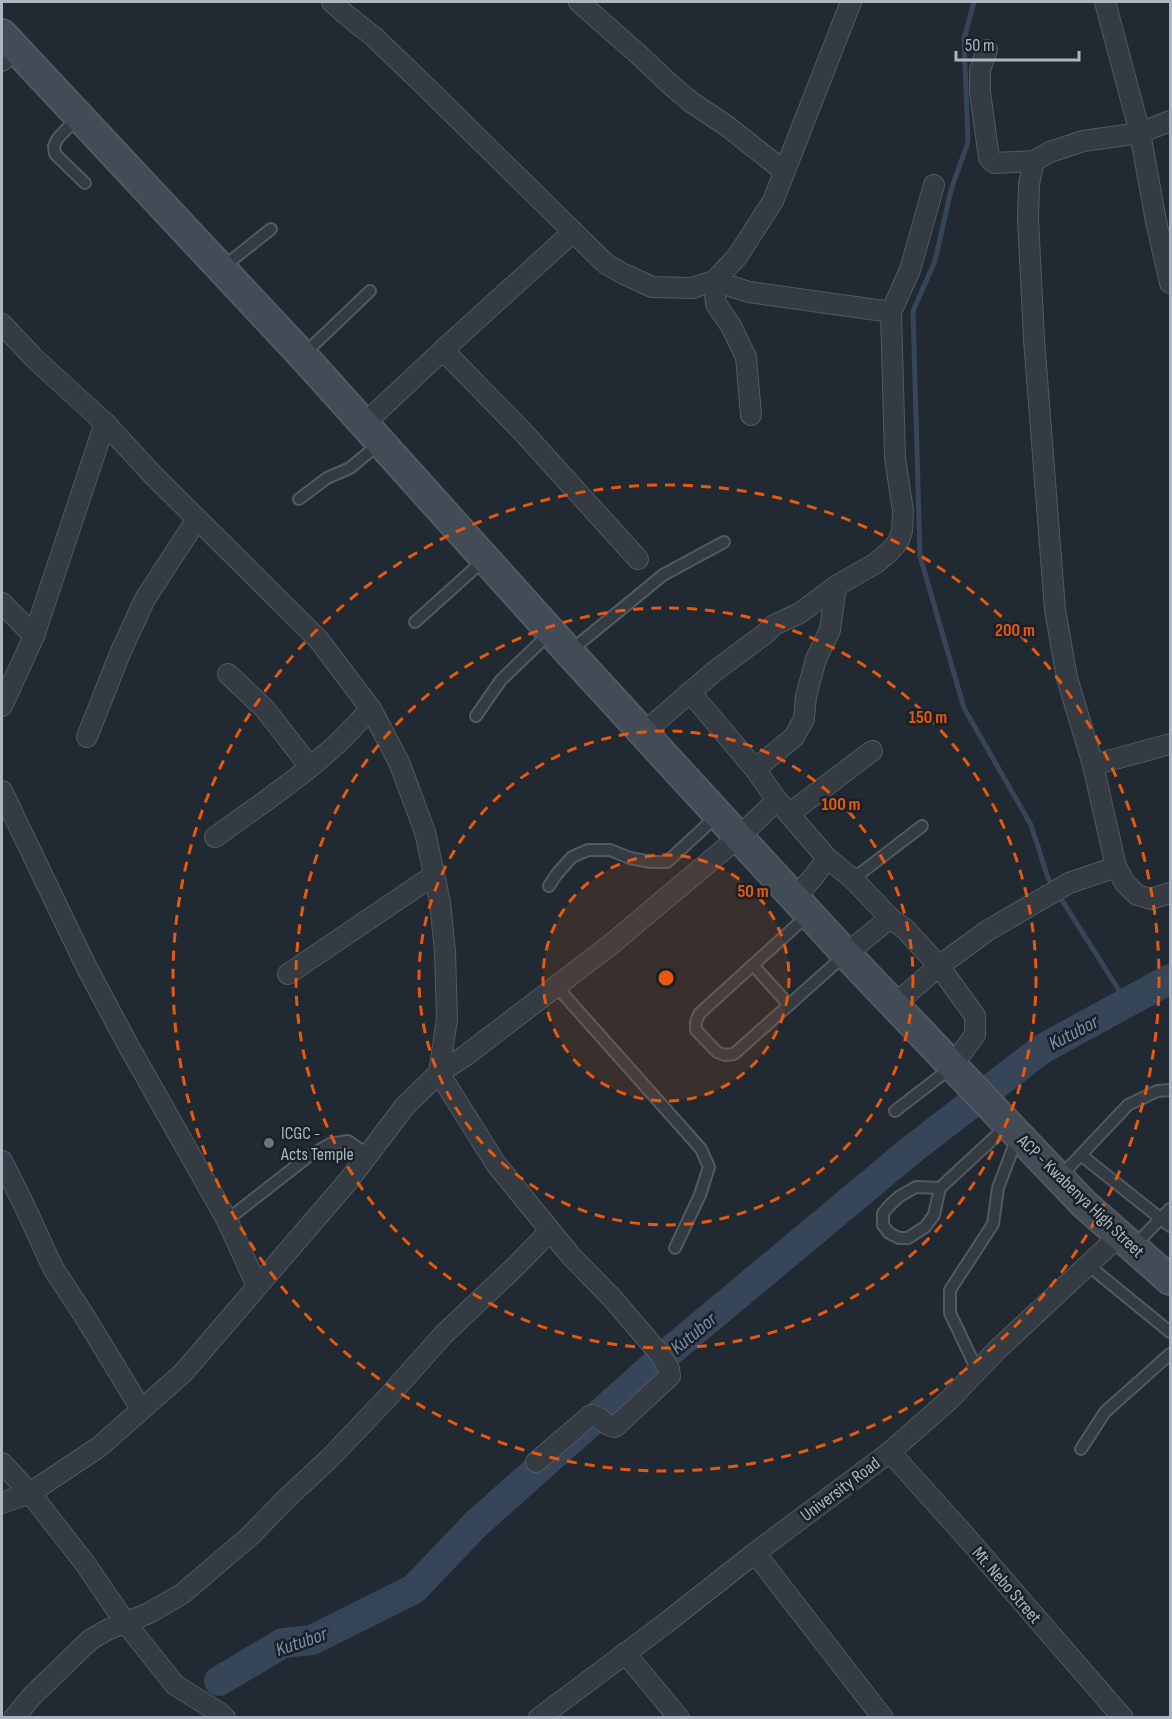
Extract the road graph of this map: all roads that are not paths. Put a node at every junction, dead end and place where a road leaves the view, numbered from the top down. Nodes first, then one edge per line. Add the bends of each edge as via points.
1 (332, 2) edge
2 (579, 2) edge
3 (851, 2) edge
4 (1105, 2) edge
5 (6, 48) edge
6 (987, 50) dead end
7 (78, 116) junction
8 (1170, 121) edge
9 (1140, 133) junction
10 (1034, 161) junction
11 (783, 171) junction
12 (85, 183) dead end
13 (934, 185) dead end
14 (271, 229) dead end
15 (573, 232) junction
16 (221, 269) junction
17 (714, 281) junction
18 (1170, 284) edge
19 (370, 291) dead end
20 (891, 312) junction
21 (2, 324) edge
22 (443, 350) junction
23 (303, 356) junction
24 (752, 414) dead end
25 (105, 423) junction
26 (372, 434) junction
27 (299, 499) dead end
28 (197, 519) junction
29 (724, 542) dead end
30 (486, 559) junction
31 (638, 559) dead end
32 (836, 586) junction
33 (2, 603) edge
34 (415, 622) dead end
35 (34, 636) junction
36 (560, 642) junction
37 (228, 674) dead end
38 (690, 692) junction
39 (2, 706) edge
40 (371, 709) junction
41 (476, 716) dead end
42 (643, 733) junction
43 (87, 737) dead end
44 (1170, 744) edge
45 (873, 751) dead end
46 (1093, 765) junction
47 (310, 767) junction
48 (755, 769) junction
49 (2, 791) edge
50 (783, 807) junction
51 (718, 815) junction
52 (922, 826) dead end
53 (740, 836) junction
54 (215, 837) dead end
55 (827, 858) junction
56 (1116, 867) junction
57 (434, 875) junction
58 (853, 879) junction
59 (549, 886) dead end
60 (1170, 893) edge
61 (802, 906) junction
62 (890, 918) junction
63 (846, 954) junction
64 (753, 965) junction
65 (939, 966) junction
66 (288, 974) dead end
67 (556, 986) junction
68 (789, 1005) junction
69 (894, 1005) junction
70 (439, 1073) junction
71 (961, 1076) junction
72 (1170, 1090) edge
73 (895, 1111) dead end
74 (1006, 1123) junction
75 (368, 1155) junction
76 (1081, 1155) junction
77 (2, 1161) edge
78 (1059, 1179) junction
79 (940, 1188) junction
80 (1170, 1209) edge
81 (1161, 1219) junction
82 (227, 1220) junction
83 (1170, 1226) edge
84 (550, 1231) junction
85 (1126, 1241) junction
86 (675, 1248) dead end
87 (1088, 1265) junction
88 (1170, 1280) edge
89 (257, 1286) junction
90 (1170, 1332) edge
91 (1170, 1354) edge
92 (977, 1370) junction
93 (141, 1409) junction
94 (1081, 1449) dead end
95 (890, 1452) junction
96 (536, 1462) dead end
97 (2, 1463) edge
98 (30, 1493) junction
99 (2, 1503) edge
100 (755, 1553) junction
101 (125, 1622) junction
102 (625, 1653) junction
103 (14, 1718) edge
104 (225, 1718) edge
105 (539, 1718) edge
106 (679, 1718) edge
107 (883, 1718) edge
108 (1123, 1718) edge

1 - 15 street via 415,76
2 - 11 street via 685,97
3 - 11 street
4 - 9 street
5 - 7 main road, ACP - Kwabenya High Street
6 - 10 street via 980,70 980,92 989,158 994,163
7 - 12 lane via 54,146 55,154
7 - 16 main road, ACP - Kwabenya High Street
8 - 9 street
9 - 10 street via 1083,141
9 - 18 street
10 - 46 street via 1029,184 1028,238 1055,610 1067,678
11 - 17 street via 773,201 737,257
13 - 20 street via 910,270
14 - 16 lane
15 - 17 street via 606,264 652,287 692,288
15 - 22 street
16 - 23 main road, ACP - Kwabenya High Street
17 - 20 street via 749,292
17 - 24 street via 716,304 746,357
19 - 23 lane
20 - 32 street via 902,531 898,542 876,563
21 - 25 street
22 - 26 street
22 - 31 street
23 - 26 main road, ACP - Kwabenya High Street
25 - 28 street
25 - 35 street
26 - 27 lane via 350,468 327,478
26 - 30 main road, ACP - Kwabenya High Street
28 - 40 street via 318,639
28 - 43 street via 145,599
29 - 36 lane via 663,575
30 - 34 lane
30 - 36 main road, ACP - Kwabenya High Street
32 - 38 street via 800,613 774,625
32 - 48 street via 830,630 816,658 804,719 794,737
33 - 35 street
35 - 39 street
36 - 41 lane via 501,680
36 - 42 main road, ACP - Kwabenya High Street
37 - 47 street via 265,709
38 - 42 street
38 - 48 street
40 - 47 street
40 - 57 street via 399,762 425,832
42 - 51 main road, ACP - Kwabenya High Street
44 - 46 street
45 - 50 street
46 - 56 street
47 - 54 street
48 - 50 street
49 - 82 street via 86,966
50 - 53 street
50 - 55 street
51 - 53 main road, ACP - Kwabenya High Street
51 - 59 lane via 667,862 630,858 610,850 588,850 572,856
52 - 58 lane
53 - 61 main road, ACP - Kwabenya High Street
53 - 67 street
55 - 58 street
55 - 61 street
56 - 60 street via 1137,895 1151,899
56 - 65 street via 1069,883 987,931
57 - 66 street
57 - 70 street via 445,952 447,1019
58 - 62 street
61 - 63 main road, ACP - Kwabenya High Street
61 - 64 lane
62 - 63 street
62 - 65 street
63 - 68 lane
63 - 69 main road, ACP - Kwabenya High Street
64 - 68 lane
64 - 68 lane via 699,1014 696,1030 717,1052 734,1054
65 - 69 street
65 - 71 street via 975,1016 975,1035
67 - 70 street
67 - 86 lane via 701,1149 709,1167
69 - 71 main road, ACP - Kwabenya High Street
70 - 75 street via 405,1106
70 - 84 street via 496,1164
71 - 73 lane
71 - 74 main road, ACP - Kwabenya High Street
72 - 76 lane via 1158,1091 1128,1105
74 - 78 main road, ACP - Kwabenya High Street
74 - 79 lane
74 - 92 lane via 993,1224 950,1290 951,1313
75 - 82 lane via 348,1141 330,1144
75 - 89 street
76 - 78 lane
76 - 81 lane
77 - 93 street via 53,1268
78 - 85 main road, ACP - Kwabenya High Street
79 - 79 lane via 934,1215 925,1227 908,1238 889,1233 884,1213 895,1200 916,1187
80 - 81 lane
81 - 83 lane
81 - 85 lane
82 - 89 street
84 - 96 street via 665,1361 670,1376 615,1427 591,1415
84 - 101 street via 444,1334 345,1443 250,1536 182,1594
85 - 87 street, University Road
85 - 88 main road, ACP - Kwabenya High Street
87 - 90 lane
87 - 92 street, University Road
89 - 93 street via 183,1374
91 - 94 lane via 1105,1412
92 - 95 street, University Road
93 - 98 street via 99,1447
95 - 100 street, University Road
95 - 108 street, Mt. Nebo Street
97 - 98 street
98 - 99 street
98 - 101 street
100 - 102 street, University Road
100 - 107 street
101 - 103 street via 90,1640
101 - 104 street via 175,1685
102 - 105 street, University Road
102 - 106 street

